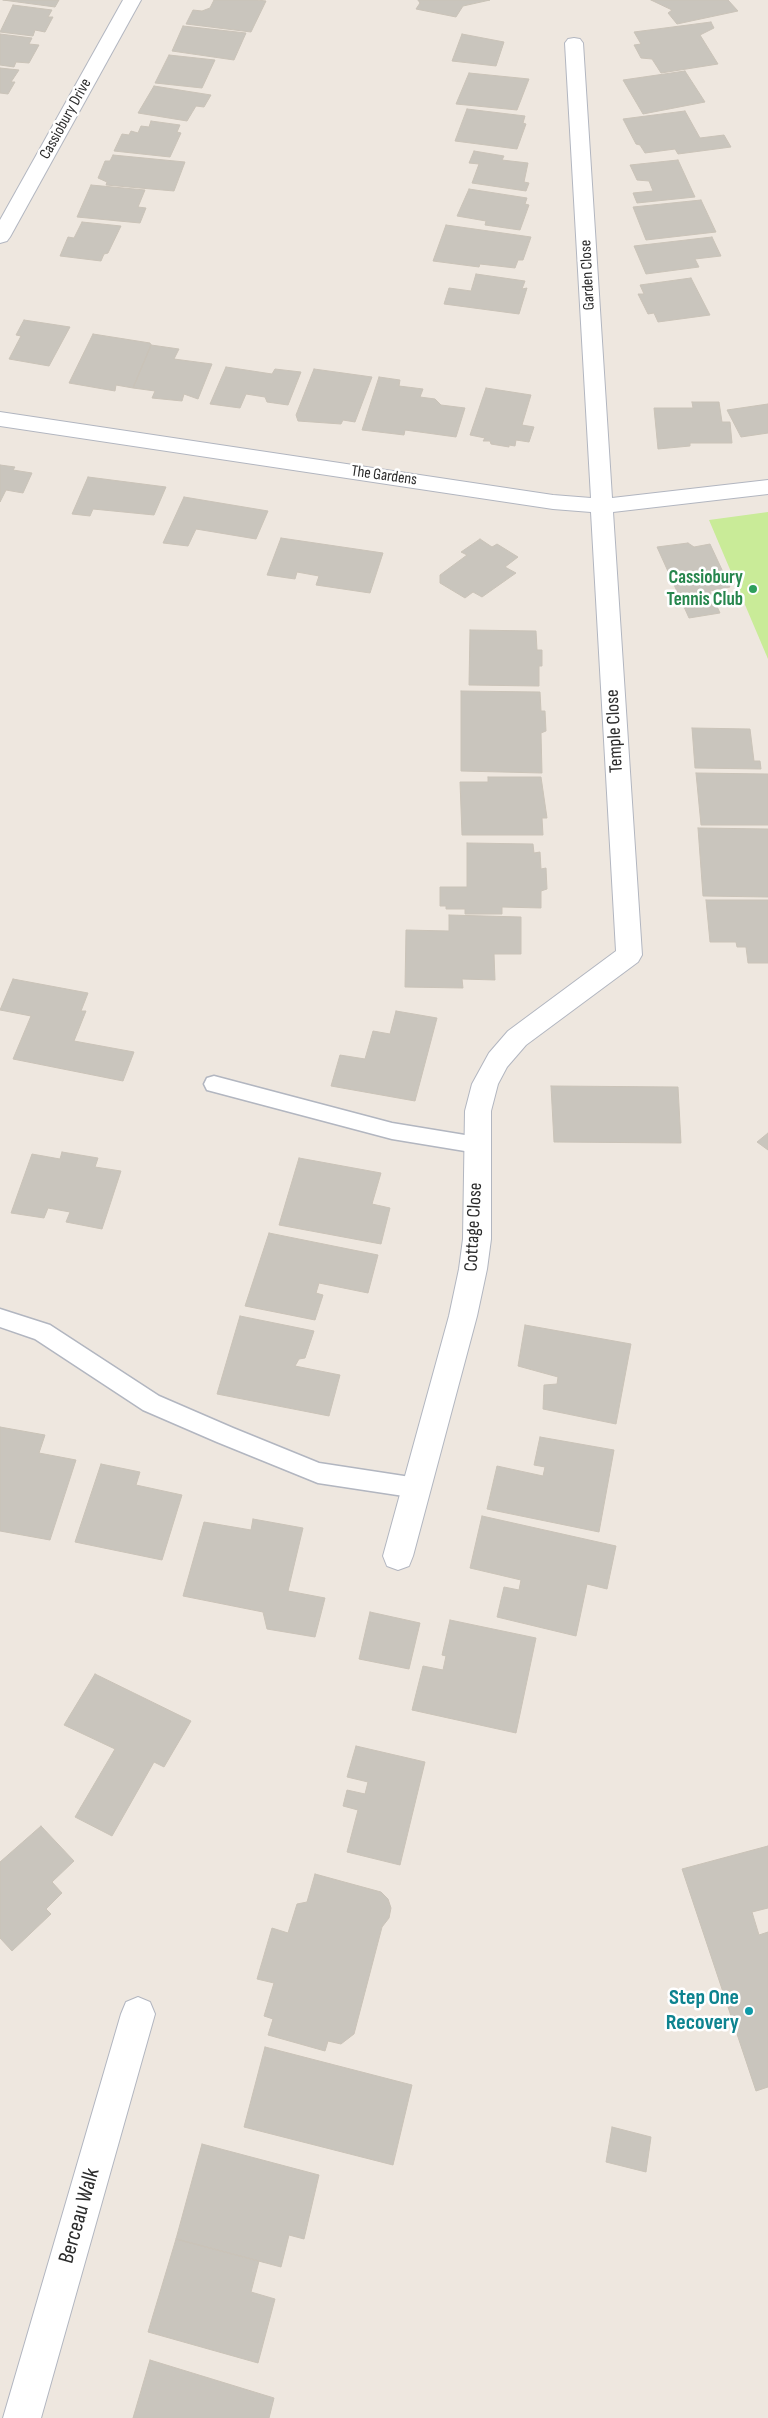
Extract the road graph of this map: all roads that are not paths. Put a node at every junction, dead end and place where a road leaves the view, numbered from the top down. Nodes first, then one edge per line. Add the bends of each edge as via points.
1 (132, 0) edge
2 (574, 43) dead end
3 (0, 237) edge
4 (0, 419) edge
5 (768, 487) edge
6 (602, 506) junction
7 (629, 955) joint
8 (214, 1084) dead end
9 (477, 1144) junction
10 (0, 1318) edge
11 (417, 1488) junction
12 (398, 1556) dead end
13 (138, 2014) dead end
14 (22, 2418) edge

1 - 3 street, Cassiobury Drive
2 - 6 street, Garden Close
4 - 6 street, The Gardens via 553,502
5 - 6 street, The Gardens
6 - 7 street, Temple Close
7 - 9 street, Cottage Close via 517,1038 498,1060 481,1102
8 - 9 lane via 392,1131
9 - 11 street, Cottage Close via 474,1269
10 - 11 lane via 42,1332 151,1402 224,1435 318,1473
11 - 12 street, Cottage Close
13 - 14 street, Berceau Walk

